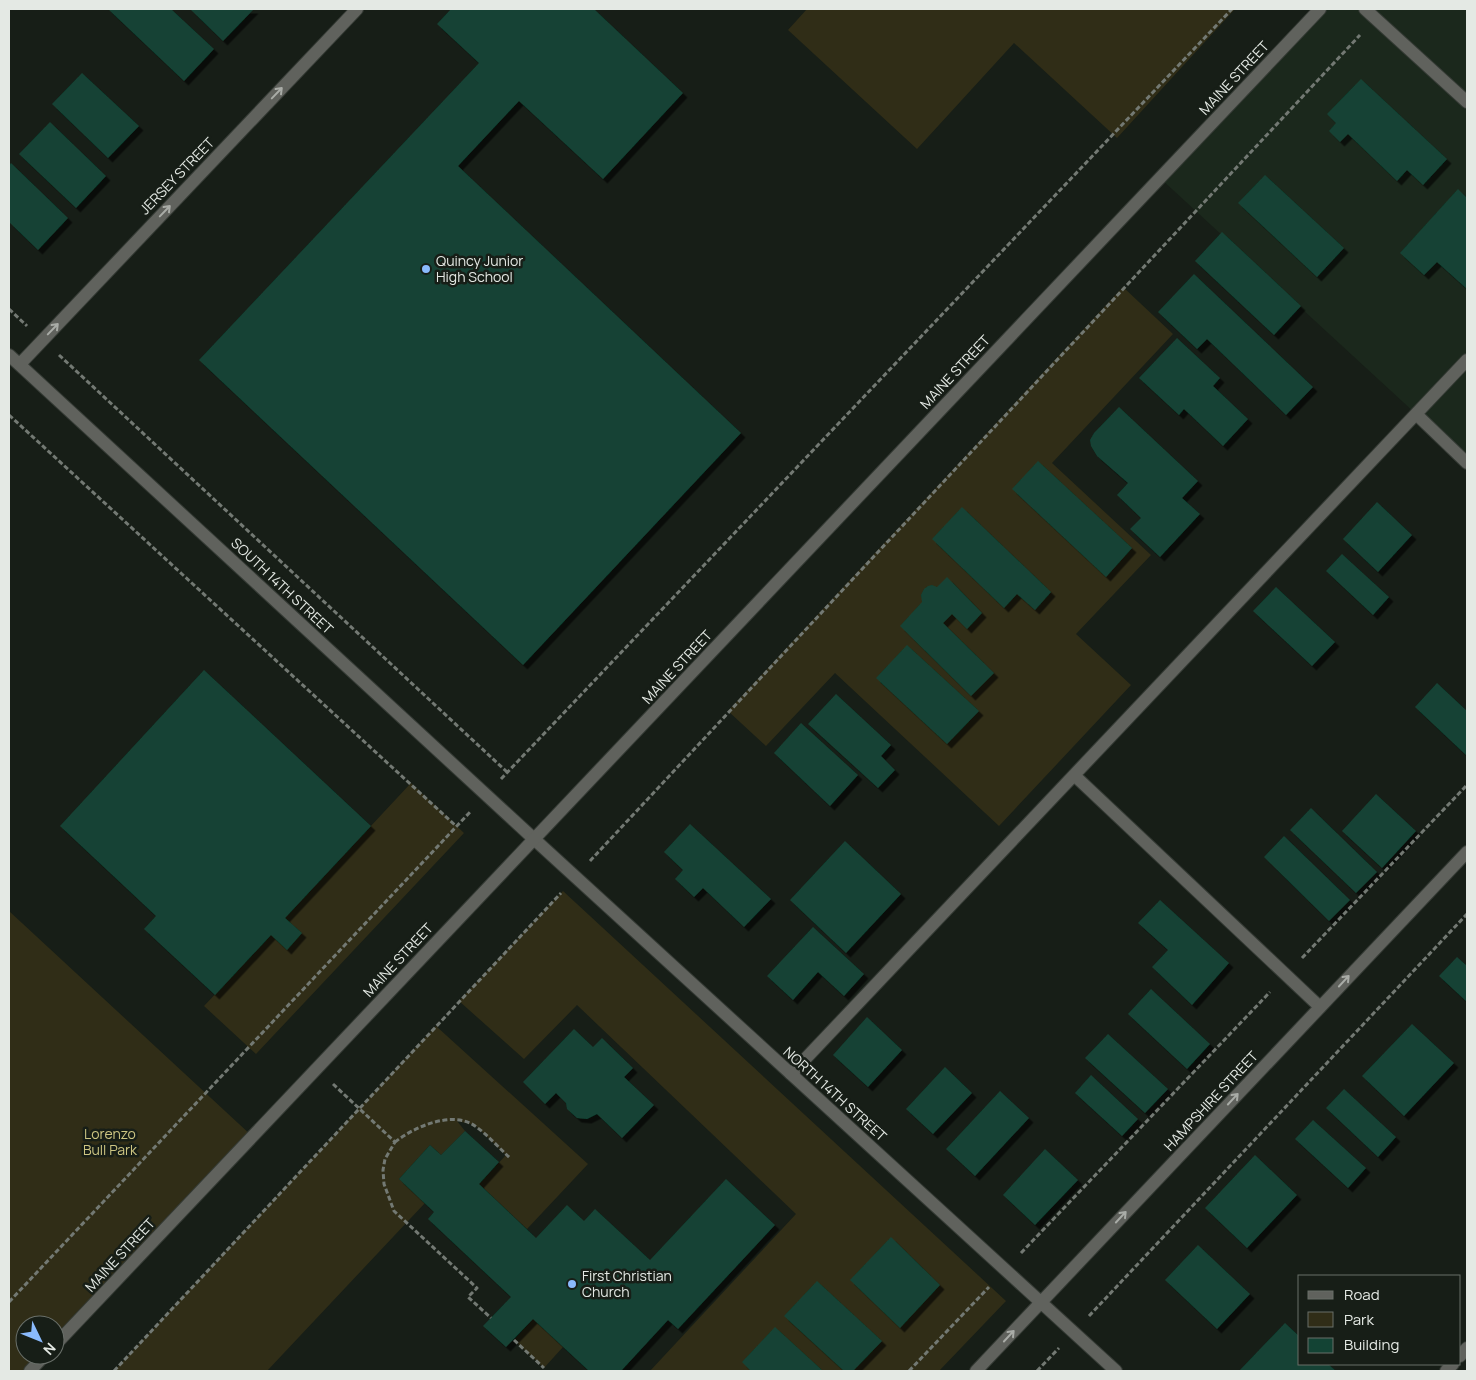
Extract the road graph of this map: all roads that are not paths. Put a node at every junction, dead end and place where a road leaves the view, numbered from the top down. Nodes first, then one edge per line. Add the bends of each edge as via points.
1 (357, 9) edge
2 (1320, 9) edge
3 (1366, 9) edge
4 (1467, 102) edge
5 (9, 354) edge
6 (1467, 360) edge
7 (20, 364) junction
8 (1416, 414) junction
9 (1467, 463) edge
10 (1074, 775) junction
11 (534, 839) junction
12 (1467, 852) edge
13 (1320, 1007) junction
14 (791, 1074) junction
15 (1041, 1301) junction
16 (65, 1334) edge
17 (976, 1371) edge
18 (1116, 1371) edge

7 -> 1 street, JERSEY STREET
2 - 11 street, MAINE STREET
3 - 4 street
5 - 7 street, SOUTH 14TH STREET
6 - 8 street
7 - 11 street, SOUTH 14TH STREET
8 - 9 street
8 - 10 street
10 - 13 street
10 - 14 street
11 - 14 street, NORTH 14TH STREET
11 - 16 street, MAINE STREET
13 -> 12 street, HAMPSHIRE STREET
15 -> 13 street, HAMPSHIRE STREET
14 - 15 street, NORTH 14TH STREET
17 -> 15 street, HAMPSHIRE STREET
15 - 18 street, NORTH 14TH STREET

